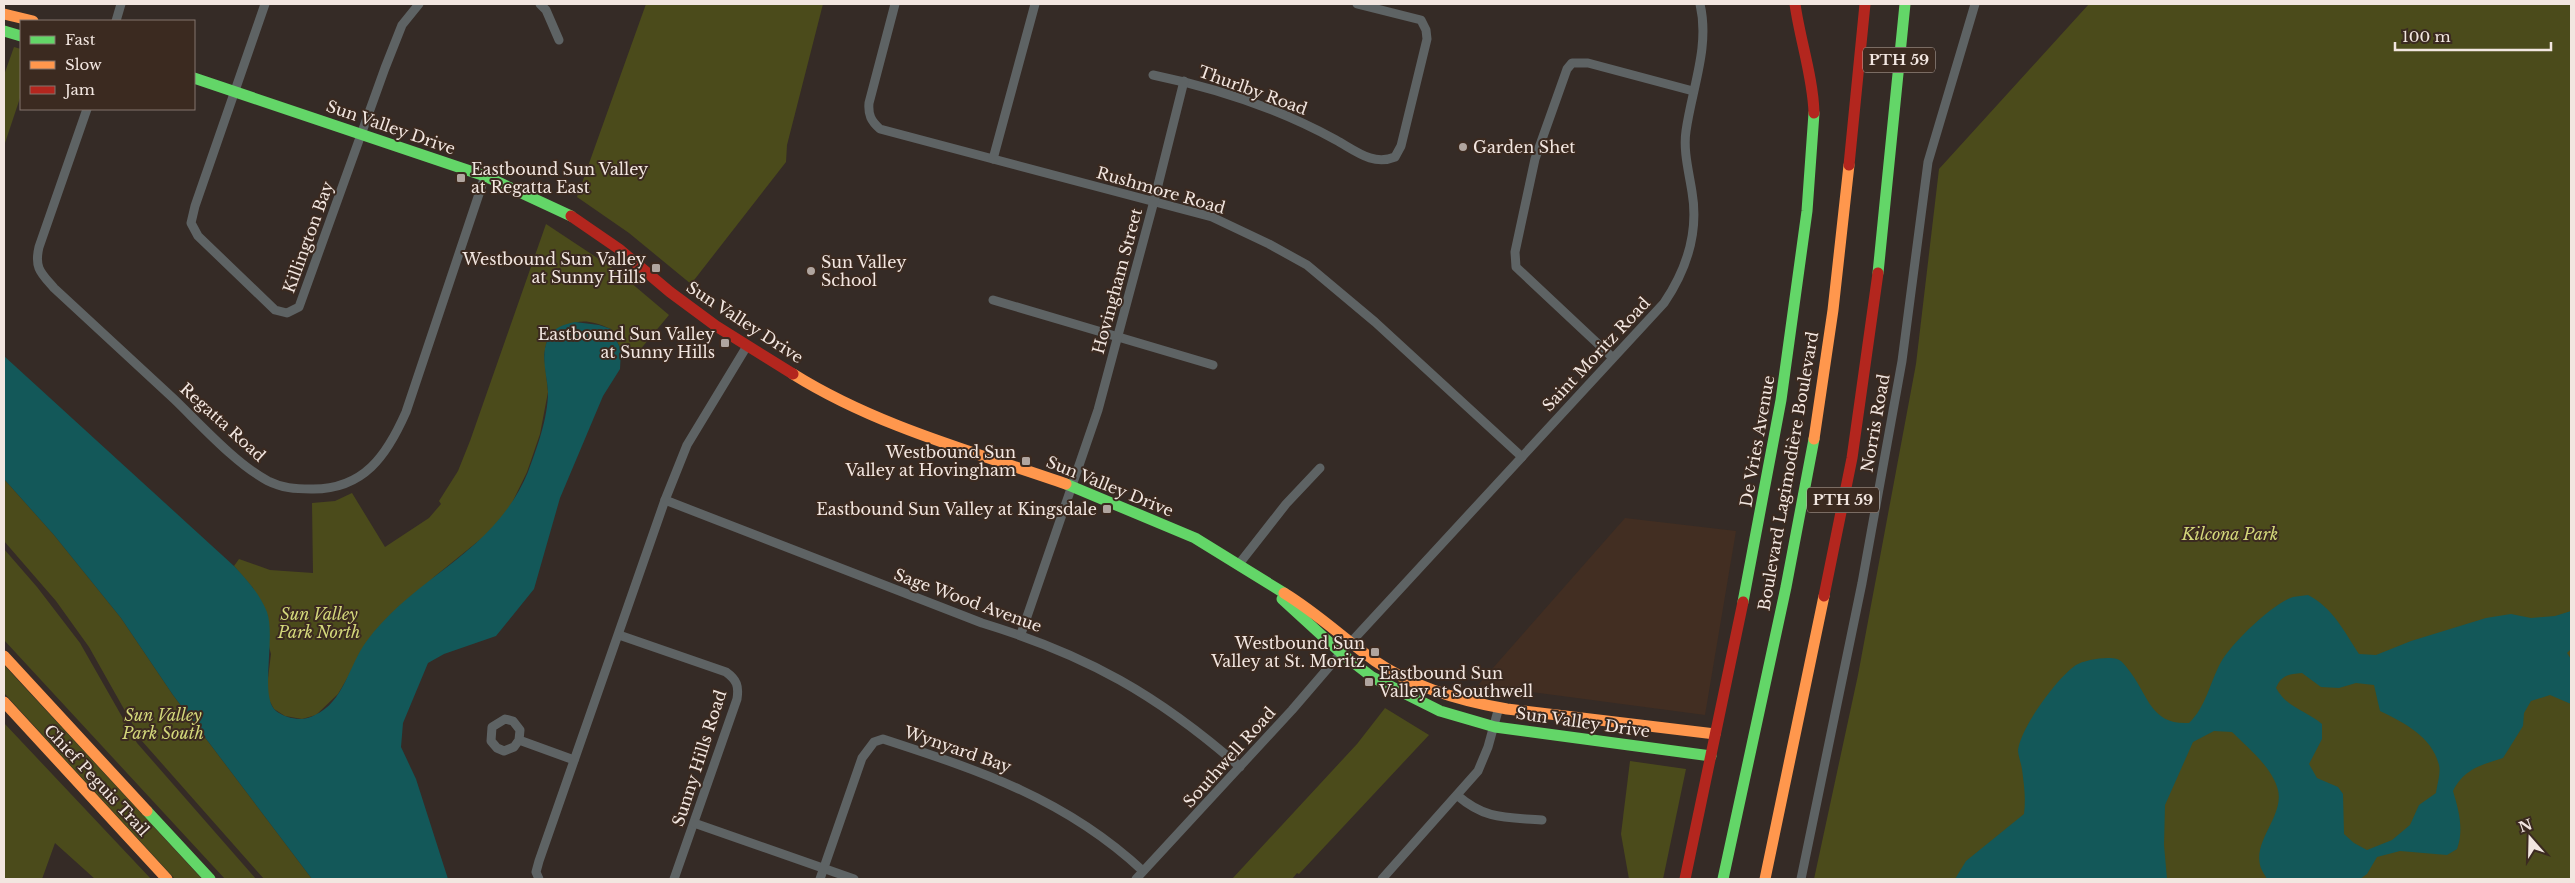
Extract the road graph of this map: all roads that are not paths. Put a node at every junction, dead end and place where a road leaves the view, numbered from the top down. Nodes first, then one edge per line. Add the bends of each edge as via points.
1 (121, 4) edge
2 (265, 4) edge
3 (419, 4) edge
4 (540, 4) edge
5 (895, 4) edge
6 (1035, 4) edge
7 (1357, 4) edge
8 (1700, 4) edge
9 (1795, 4) edge
10 (1865, 4) edge
11 (1905, 4) edge
12 (1975, 4) edge
13 (4, 14) edge
14 (29, 20) edge
15 (116, 20) edge
16 (4, 31) edge
17 (20, 36) edge
18 (559, 40) dead end
19 (1153, 75) dead end
20 (195, 78) edge
21 (1184, 82) junction
22 (234, 91) junction
23 (1693, 91) junction
24 (87, 110) edge
25 (361, 134) junction
26 (993, 159) junction
27 (485, 176) junction
28 (1154, 201) junction
29 (993, 300) dead end
30 (1117, 337) junction
31 (747, 346) junction
32 (1612, 357) junction
33 (1213, 365) dead end
34 (1522, 457) junction
35 (1320, 468) dead end
36 (1072, 486) junction
37 (665, 500) junction
38 (1239, 564) junction
39 (1258, 577) junction
40 (1021, 634) junction
41 (619, 635) junction
42 (1351, 642) junction
43 (1341, 653) junction
44 (4, 656) edge
45 (4, 702) edge
46 (1499, 707) junction
47 (1495, 727) junction
48 (1716, 734) junction
49 (519, 740) dead end
50 (1711, 756) junction
51 (574, 760) junction
52 (1240, 766) junction
53 (1458, 796) junction
54 (1542, 820) dead end
55 (694, 823) junction
56 (824, 869) junction
57 (1143, 871) junction
58 (166, 879) edge
59 (210, 879) edge
60 (539, 879) edge
61 (674, 879) edge
62 (820, 879) edge
63 (854, 879) edge
64 (1136, 879) edge
65 (1382, 879) edge
66 (1686, 879) edge
67 (1723, 879) edge
68 (1765, 879) edge
69 (1801, 879) edge

1 - 15 street
2 - 22 street
3 - 25 street via 402,25
4 - 18 street via 546,10
5 - 26 street, Rushmore Road via 869,103 868,113 872,122 880,129
6 - 26 street
7 - 21 street, Thurlby Road via 1421,20 1426,30 1425,48 1401,146 1395,157 1383,162 1365,156 1285,114
8 - 23 street, Saint Moritz Road via 1705,34
9 - 48 street, De Vries Avenue via 1814,93 1807,211 1782,400
10 - 67 street, Boulevard Lagimodière Boulevard / PTH 59 via 1819,412
11 - 68 street, PTH 59 via 1880,250 1852,458
12 - 69 street, Norris Road via 1928,162 1902,361 1862,583
13 - 14 street
16 - 17 street
19 - 21 street, Thurlby Road
20 - 22 street, Sun Valley Drive
21 - 28 street, Hovingham Street
22 - 25 street, Sun Valley Drive
22 - 25 street, Killington Bay via 194,206 191,224 198,236 275,310 288,313 299,307
23 - 32 street, Saint Moritz Road via 1685,146 1694,218 1686,266 1664,303
23 - 32 street via 1588,63 1572,63 1535,159 1515,252 1516,267
24 - 27 street, Regatta Road via 38,247 36,260 39,269 54,288 230,451 268,481 290,489 319,490 344,486 377,463 392,444 406,412
25 - 27 street, Sun Valley Drive
26 - 28 street, Rushmore Road
27 - 31 street, Sun Valley Drive via 565,212
28 - 30 street, Hovingham Street
28 - 34 street, Rushmore Road via 1212,217 1308,266 1375,322
29 - 30 street
30 - 33 street
30 - 36 street, Hovingham Street via 1098,410
31 - 36 street, Sun Valley Drive via 798,377 874,415
31 - 37 street via 687,445
32 - 34 street, Saint Moritz Road
34 - 42 street, Saint Moritz Road
35 - 38 street via 1286,504
36 - 38 street, Sun Valley Drive via 1187,535
36 - 40 street, Hovingham Street
37 - 40 street, Sage Wood Avenue via 982,623
37 - 41 street
38 - 39 street, Sun Valley Drive
39 - 42 street, Sun Valley Drive via 1308,608
39 - 43 street, Sun Valley Drive
40 - 52 street, Sage Wood Avenue via 1089,662 1144,692 1196,728
41 - 51 street
41 - 55 street, Sunny Hills Road via 735,678 738,700
42 - 43 street, Saint Moritz Road
42 - 46 street, Sun Valley Drive via 1398,675 1426,688
43 - 47 street, Sun Valley Drive via 1372,677 1406,696 1440,711
43 - 52 street, Southwell Road
44 - 59 street, Chief Peguis Trail
45 - 58 street, Chief Peguis Trail
46 - 47 street
46 - 48 street, Sun Valley Drive
47 - 50 street, Sun Valley Drive
47 - 53 street via 1478,771
48 - 50 street, De Vries Avenue
49 - 51 street
50 - 66 street, De Vries Avenue
51 - 60 street via 539,861 536,872
52 - 57 street, Southwell Road
53 - 54 street via 1474,810 1485,814
53 - 65 street
55 - 56 street
55 - 61 street, Sunny Hills Road
56 - 57 street, Wynyard Bay via 862,758 874,742 883,740 1014,785 1099,834
56 - 62 street
56 - 63 street
57 - 64 street, Southwell Road

